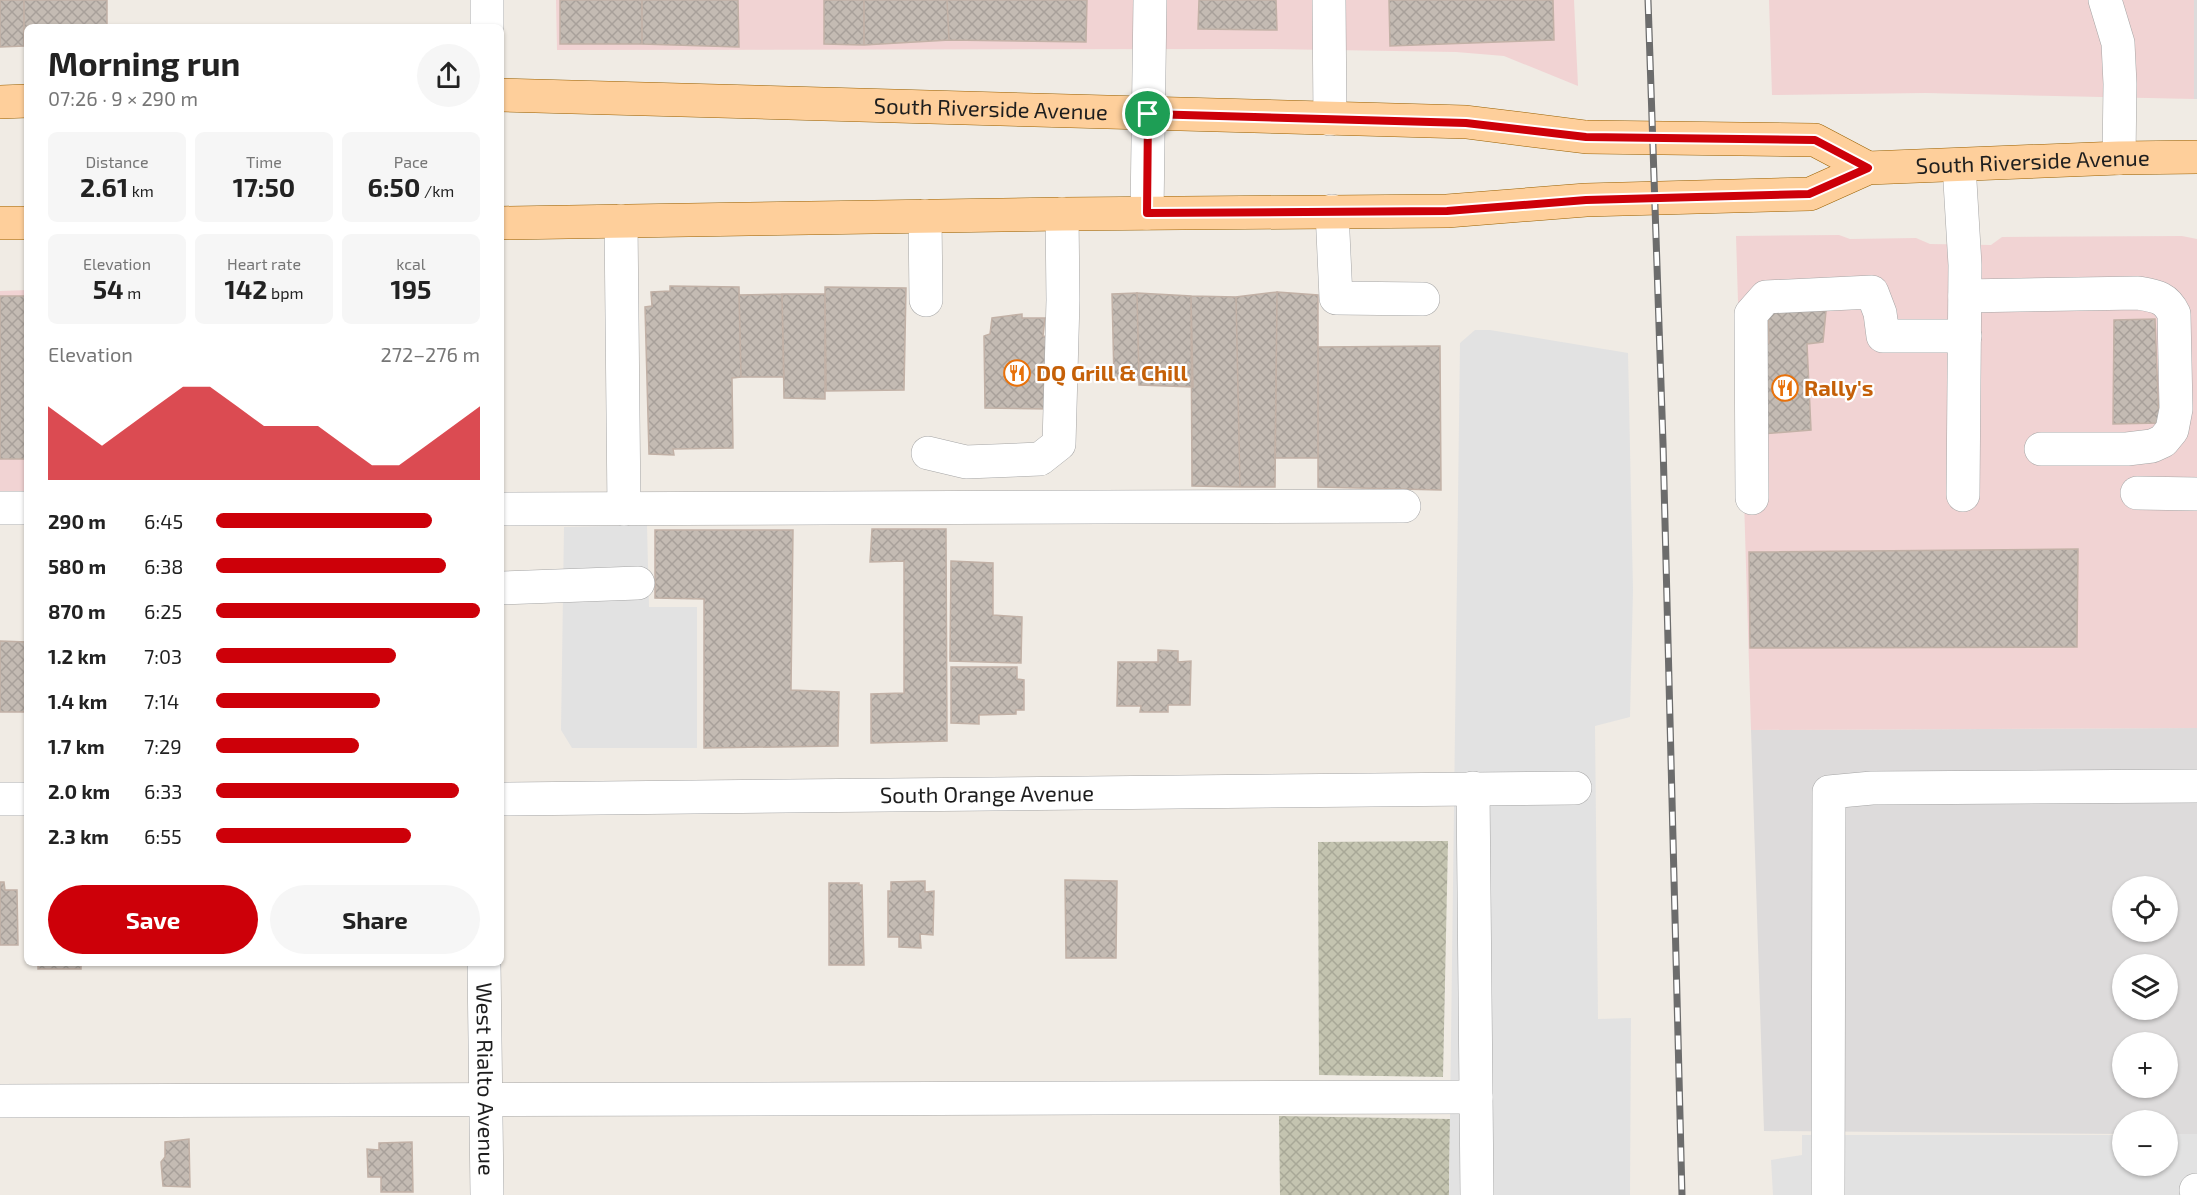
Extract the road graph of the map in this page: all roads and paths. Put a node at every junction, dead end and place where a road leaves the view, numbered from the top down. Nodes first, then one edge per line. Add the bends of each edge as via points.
1 (487, 0) edge
2 (1150, 0) edge
3 (1329, 0) edge
4 (2105, 0) edge
5 (487, 24) edge
6 (504, 95) edge
7 (24, 101) edge
8 (0, 102) edge
9 (1148, 114) junction
10 (1330, 120) junction
11 (2197, 157) edge
12 (2119, 158) junction
13 (1959, 165) junction
14 (1868, 168) junction
15 (1332, 211) junction
16 (1147, 213) junction
17 (1062, 214) junction
18 (925, 216) junction
19 (621, 221) junction
20 (0, 223) edge
21 (24, 223) edge
22 (504, 223) edge
23 (1965, 296) junction
24 (1423, 299) dead end
25 (926, 300) dead end
26 (1965, 336) junction
27 (2041, 449) dead end
28 (928, 453) dead end
29 (2136, 493) dead end
30 (2197, 494) edge
31 (1963, 495) dead end
32 (1752, 498) dead end
33 (1404, 506) dead end
34 (0, 508) edge
35 (24, 508) edge
36 (504, 509) edge
37 (624, 509) junction
38 (638, 583) dead end
39 (504, 588) edge
40 (2197, 786) edge
41 (1473, 788) junction
42 (1575, 788) dead end
43 (0, 799) edge
44 (24, 799) edge
45 (504, 799) edge
46 (484, 966) edge
47 (1476, 1097) junction
48 (486, 1099) junction
49 (0, 1101) edge
50 (487, 1195) edge
51 (1477, 1195) edge
52 (1828, 1195) edge

1 - 5 street
2 - 9 street
3 - 10 street
4 - 12 street via 2118,43
6 - 9 main road, South Riverside Avenue
7 - 8 main road
9 - 10 main road, South Riverside Avenue
9 - 16 street
10 - 14 main road, South Riverside Avenue via 1466,123 1586,137 1815,140
11 - 12 main road, South Riverside Avenue
12 - 13 main road, South Riverside Avenue
13 - 14 main road, South Riverside Avenue
13 - 23 street
14 - 15 main road, South Riverside Avenue via 1809,194 1586,200 1447,211
15 - 16 main road, South Riverside Avenue
15 - 24 street via 1336,298
16 - 17 main road, South Riverside Avenue
17 - 18 main road, South Riverside Avenue
17 - 28 street via 1059,444 1040,459 966,462
18 - 19 main road, South Riverside Avenue
18 - 25 street
19 - 22 main road, South Riverside Avenue
19 - 37 street
20 - 21 main road
23 - 26 street
23 - 27 street via 2138,293 2156,296 2169,304 2174,314 2176,410 2172,430 2163,441 2127,449
26 - 31 street
26 - 32 street via 1883,336 1872,292 1766,297 1751,314
29 - 30 street
33 - 37 street
34 - 35 street
36 - 37 street
38 - 39 street
40 - 52 street via 1872,788 1829,792
41 - 42 street, South Orange Avenue
41 - 45 street, South Orange Avenue
41 - 47 street
43 - 44 street
46 - 48 street, West Rialto Avenue
47 - 48 street
47 - 51 street
48 - 49 street
48 - 50 street, West Rialto Avenue

